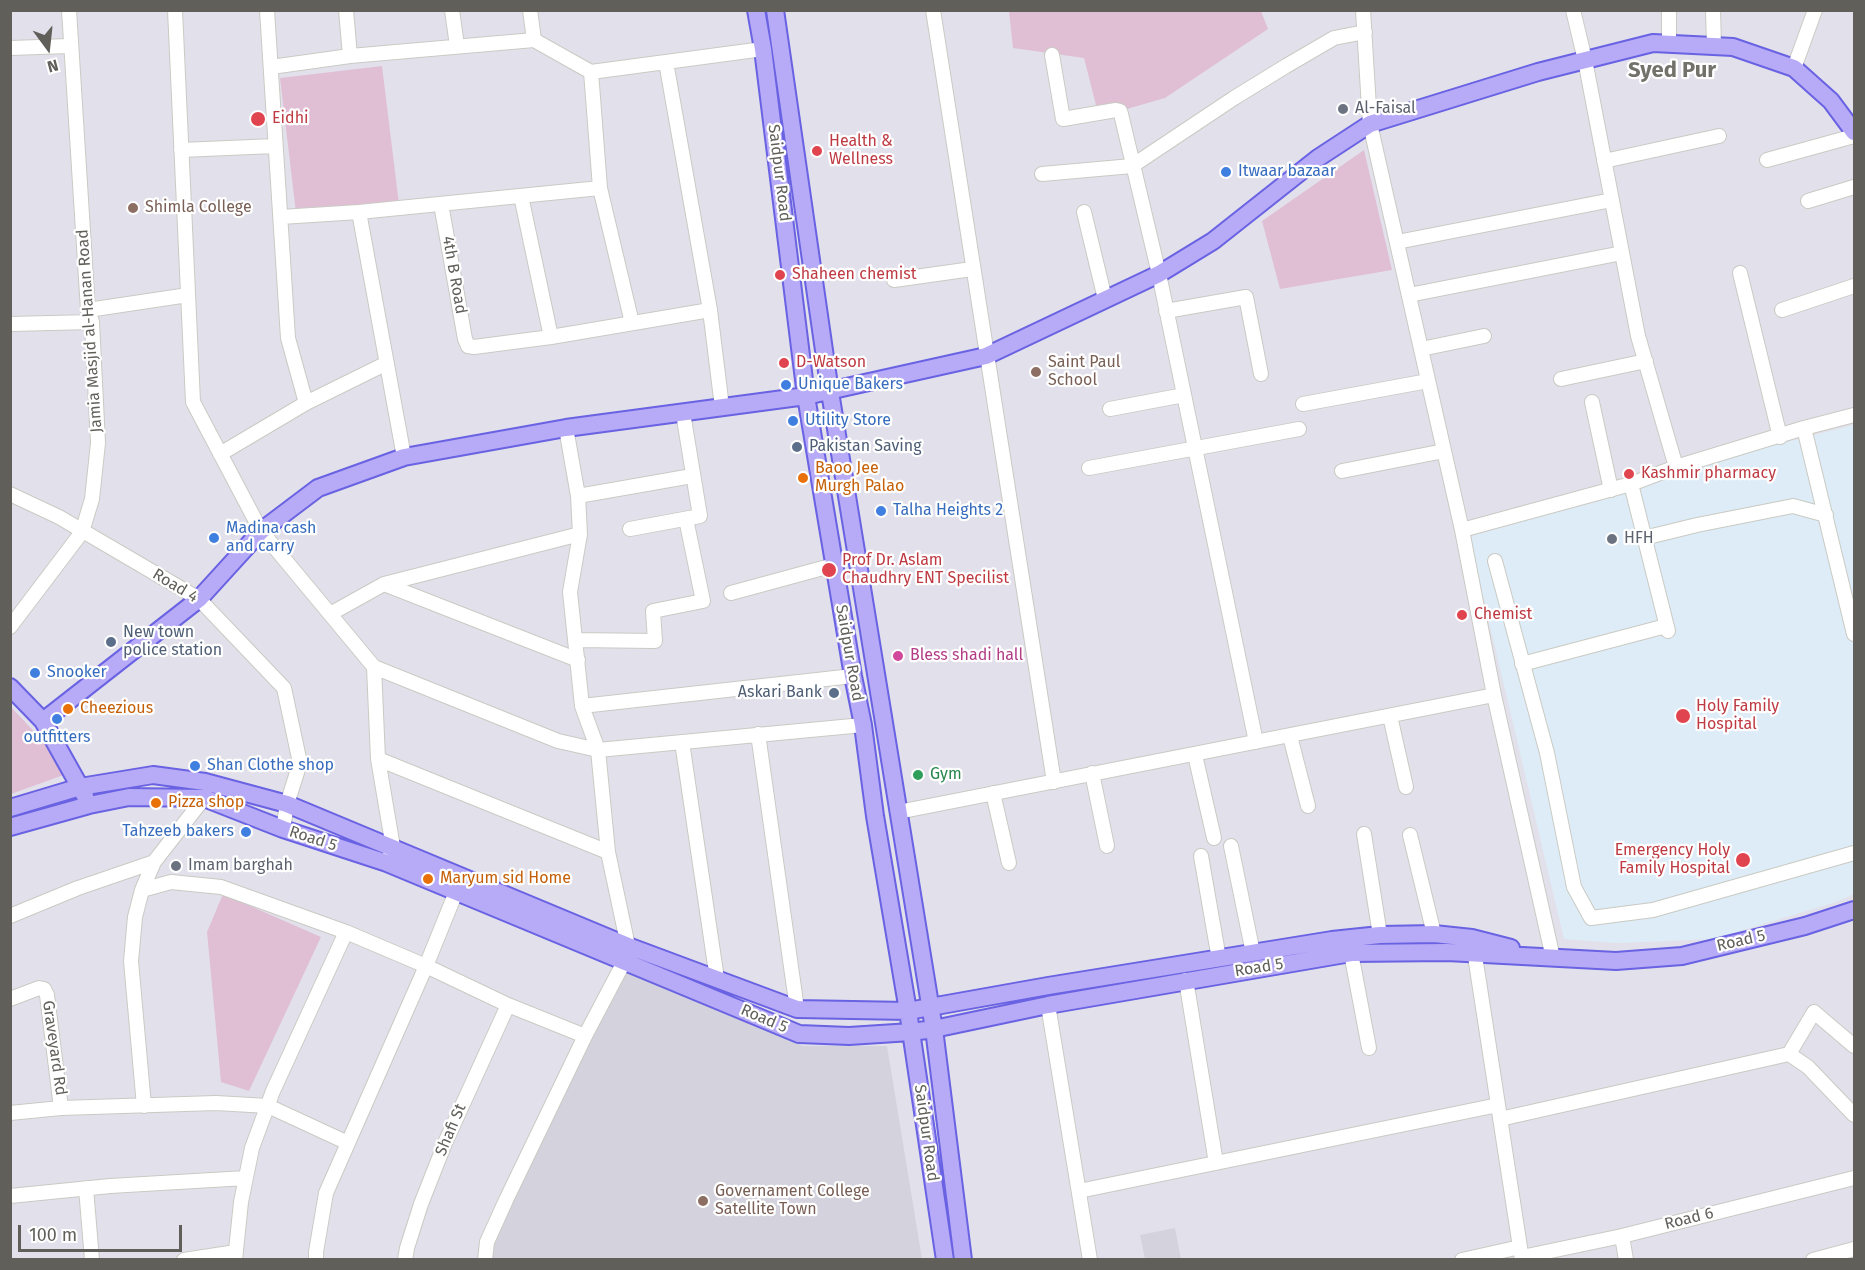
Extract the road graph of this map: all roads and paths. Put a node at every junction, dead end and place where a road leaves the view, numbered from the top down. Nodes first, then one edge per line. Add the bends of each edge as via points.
1 (69, 10) edge
2 (175, 10) edge
3 (267, 10) edge
4 (346, 10) edge
5 (452, 10) edge
6 (530, 10) edge
7 (756, 10) edge
8 (775, 10) edge
9 (933, 10) edge
10 (1363, 10) edge
11 (1573, 10) edge
12 (1669, 10) edge
13 (1713, 10) edge
14 (1815, 10) edge
15 (1365, 32) junction
16 (534, 40) junction
17 (1669, 44) junction
18 (70, 46) junction
19 (457, 46) junction
20 (1714, 46) junction
21 (10, 48) edge
22 (763, 49) junction
23 (350, 56) junction
24 (1052, 56) dead end
25 (1585, 60) junction
26 (666, 62) junction
27 (271, 67) junction
28 (1794, 68) junction
29 (591, 72) junction
30 (1849, 116) edge
31 (1370, 124) junction
32 (1854, 134) edge
33 (1719, 136) dead end
34 (275, 146) junction
35 (181, 150) junction
36 (1767, 160) dead end
37 (1604, 161) junction
38 (1132, 166) junction
39 (1042, 174) dead end
40 (600, 188) junction
41 (1854, 188) edge
42 (521, 196) junction
43 (1612, 200) junction
44 (1808, 201) dead end
45 (441, 204) junction
46 (359, 212) junction
47 (1084, 212) dead end
48 (281, 217) junction
49 (1397, 242) junction
50 (1622, 253) junction
51 (972, 269) junction
52 (1740, 273) dead end
53 (1158, 274) junction
54 (894, 280) dead end
55 (1854, 286) edge
56 (188, 295) junction
57 (1409, 295) junction
58 (1105, 299) junction
59 (710, 310) junction
60 (1782, 310) dead end
61 (1166, 311) junction
62 (90, 316) junction
63 (632, 323) junction
64 (10, 324) edge
65 (1484, 336) dead end
66 (551, 337) junction
67 (1421, 349) junction
68 (986, 356) junction
69 (1646, 361) junction
70 (387, 363) junction
71 (1261, 374) dead end
72 (1560, 379) dead end
73 (1428, 381) junction
74 (830, 392) junction
75 (1184, 395) junction
76 (806, 396) junction
77 (1592, 402) dead end
78 (306, 403) junction
79 (1303, 404) dead end
80 (722, 407) junction
81 (1110, 409) dead end
82 (682, 413) junction
83 (1854, 416) edge
84 (566, 428) junction
85 (1804, 428) junction
86 (1299, 429) dead end
87 (1780, 436) junction
88 (1195, 448) junction
89 (1444, 451) junction
90 (220, 454) junction
91 (404, 457) junction
92 (1676, 467) junction
93 (1089, 468) dead end
94 (1342, 471) dead end
95 (692, 476) junction
96 (1631, 484) junction
97 (1611, 489) junction
98 (10, 494) edge
99 (578, 496) junction
100 (1826, 515) junction
101 (686, 519) junction
102 (630, 529) dead end
103 (1462, 530) junction
104 (261, 531) junction
105 (82, 532) junction
106 (580, 534) junction
107 (1644, 538) junction
108 (1495, 561) dead end
109 (834, 565) junction
110 (384, 584) junction
111 (731, 593) dead end
112 (199, 599) junction
113 (330, 614) junction
114 (10, 627) edge
115 (1854, 634) edge
116 (576, 639) junction
117 (578, 660) junction
118 (1522, 664) junction
119 (374, 668) junction
120 (853, 676) junction
121 (10, 687) edge
122 (1494, 695) junction
123 (582, 706) junction
124 (1390, 716) junction
125 (44, 721) junction
126 (862, 725) junction
127 (758, 734) junction
128 (1290, 736) junction
129 (682, 742) junction
130 (1256, 742) junction
131 (598, 750) junction
132 (1195, 755) junction
133 (378, 759) junction
134 (1092, 773) junction
135 (1054, 782) junction
136 (80, 787) junction
137 (1406, 787) dead end
138 (993, 793) junction
139 (204, 798) junction
140 (287, 804) junction
141 (89, 805) junction
142 (1308, 806) dead end
143 (10, 808) edge
144 (898, 812) junction
145 (10, 827) edge
146 (283, 830) junction
147 (1364, 834) dead end
148 (1410, 835) dead end
149 (1214, 838) dead end
150 (1107, 846) dead end
151 (1231, 846) dead end
152 (608, 852) junction
153 (1854, 853) edge
154 (390, 855) junction
155 (1201, 856) dead end
156 (154, 862) junction
157 (1009, 862) dead end
158 (142, 890) junction
159 (456, 892) junction
160 (1854, 910) edge
161 (10, 916) edge
162 (346, 932) junction
163 (1434, 934) junction
164 (1380, 935) junction
165 (1474, 946) junction
166 (626, 953) junction
167 (1253, 953) junction
168 (1351, 953) junction
169 (1220, 958) junction
170 (1553, 958) junction
171 (426, 966) junction
172 (717, 979) junction
173 (1186, 980) junction
174 (10, 999) edge
175 (508, 1005) junction
176 (1048, 1005) junction
177 (929, 1006) junction
178 (797, 1010) junction
179 (908, 1011) junction
180 (934, 1029) junction
181 (911, 1032) junction
182 (585, 1036) junction
183 (1854, 1046) edge
184 (1369, 1048) dead end
185 (1789, 1054) junction
186 (1498, 1105) junction
187 (144, 1106) junction
188 (268, 1106) junction
189 (61, 1108) junction
190 (10, 1113) edge
191 (1854, 1114) edge
192 (1500, 1119) junction
193 (348, 1143) junction
194 (1216, 1163) junction
195 (246, 1178) junction
196 (1854, 1178) edge
197 (86, 1188) junction
198 (1079, 1191) junction
199 (10, 1196) edge
200 (1622, 1236) junction
201 (1854, 1249) edge
202 (1521, 1254) edge
203 (235, 1256) edge
204 (92, 1260) edge
205 (184, 1260) edge
206 (316, 1260) edge
207 (405, 1260) edge
208 (485, 1260) edge
209 (945, 1260) edge
210 (963, 1260) edge
211 (1090, 1260) edge
212 (1462, 1260) edge
213 (1626, 1260) edge
214 (1813, 1260) edge

1 - 18 street, Jamia Masjid al-Hanan Road
2 - 35 street
3 - 27 street
4 - 23 street
5 - 19 street
6 - 16 street
7 - 22 main road, Saidpur Road
8 - 74 main road, Saidpur Road
9 - 51 street
10 - 15 street
11 - 25 street
12 - 17 street
13 - 20 street
14 - 28 street
15 - 31 street
15 - 38 street via 1334,38
16 - 19 street
16 - 29 street
17 - 20 main road
17 - 25 main road via 1653,43
18 - 21 street
18 - 62 street, Jamia Masjid al-Hanan Road
19 - 23 street
20 - 28 main road via 1732,47
22 - 26 street
22 - 76 main road, Saidpur Road
23 - 27 street
24 - 38 street via 1062,117 1066,120 1120,111
25 - 31 main road
25 - 37 street
26 - 29 street
26 - 59 street
27 - 34 street
28 - 30 main road
29 - 40 street
30 - 32 main road
31 - 49 street
31 - 53 main road via 1318,158 1213,241
32 - 36 street
33 - 37 street
34 - 35 street
34 - 48 street
35 - 56 street
37 - 43 street
38 - 39 street
38 - 53 street
40 - 42 street
40 - 63 street
41 - 44 street
42 - 45 street
42 - 66 street
43 - 49 street
43 - 50 street
45 - 46 street
45 - 66 street, 4th B Road via 468,345
46 - 48 street
46 - 70 street
47 - 58 street
48 - 78 street via 288,338
49 - 57 street
50 - 57 street
50 - 69 street
51 - 54 street
51 - 68 street
52 - 87 street
53 - 58 main road
53 - 61 street
55 - 60 street
56 - 62 street
56 - 90 street via 193,402
57 - 67 street
58 - 68 main road
59 - 63 street
59 - 80 street
61 - 71 street via 1246,297
61 - 75 street
62 - 64 street
62 - 105 street, Jamia Masjid al-Hanan Road via 98,443 92,499
63 - 66 street
65 - 67 street
67 - 73 street
68 - 74 main road
68 - 135 street
69 - 72 street
69 - 92 street
70 - 78 street
70 - 91 street
73 - 79 street
73 - 89 street
74 - 76 main road
74 - 144 main road, Saidpur Road
75 - 81 street
75 - 88 street
76 - 80 main road
76 - 109 main road, Saidpur Road
77 - 97 street
78 - 90 street
80 - 82 main road
82 - 84 main road
82 - 95 street
83 - 85 street
84 - 91 main road
84 - 99 street
85 - 87 street
85 - 100 street
86 - 88 street
87 - 92 street
88 - 93 street
88 - 130 street
89 - 94 street
89 - 103 street
90 - 104 street
91 - 104 main road via 318,488
92 - 96 street
95 - 99 street
95 - 101 street via 700,516
96 - 97 street
96 - 107 street
97 - 103 street
98 - 105 street, Road 4
99 - 106 street
100 - 107 street via 1793,506
100 - 115 street
101 - 102 street
101 - 116 street via 703,601 653,611 655,641
103 - 122 street
104 - 112 main road
104 - 113 street
105 - 112 street, Road 4
105 - 114 street, Jamia Masjid al-Hanan Road
106 - 110 street
106 - 116 street via 570,592
107 - 118 street via 1667,628
108 - 118 street
109 - 111 street
109 - 120 main road, Saidpur Road
110 - 113 street
110 - 117 street
112 - 125 main road
112 - 140 street, Road 4 via 284,688 300,763
113 - 119 street
116 - 117 street
117 - 123 street
118 - 153 street via 1547,753 1574,887 1591,918 1653,910
119 - 131 street via 558,741
119 - 133 street
120 - 123 street
120 - 126 main road, Saidpur Road
121 - 125 main road
122 - 124 street
122 - 170 street
123 - 131 street
124 - 128 street
124 - 137 street
125 - 136 main road
126 - 127 street
126 - 179 main road, Saidpur Road
127 - 129 street
127 - 178 street
128 - 130 street
128 - 142 street
129 - 131 street
129 - 172 street
130 - 132 street
131 - 152 street
132 - 134 street
132 - 149 street
133 - 152 street
133 - 154 street
134 - 135 street
134 - 150 street
135 - 138 street
136 - 140 main road, Road 5 via 153,775 205,782
136 - 141 main road
136 - 143 main road, Road 5
138 - 144 street
138 - 157 street
139 - 141 main road, Road 5 via 129,797
139 - 146 main road, Road 5
139 - 156 street
140 - 146 street, Road 4
140 - 154 main road, Road 5
141 - 145 main road, Road 5
144 - 177 main road, Saidpur Road
146 - 154 main road, Road 5
147 - 164 street
148 - 163 street
151 - 167 street
152 - 166 street
154 - 159 main road, Road 5
154 - 166 main road, Road 5
155 - 169 street
156 - 158 street
156 - 161 street
158 - 162 street via 171,882 221,886
158 - 187 street via 131,961
159 - 166 main road, Road 5
159 - 171 street
160 - 170 main road, Road 5 via 1682,956 1616,961
162 - 171 street
162 - 188 street
163 - 164 main road, Road 5
163 - 165 main road, Road 5
164 - 167 main road, Road 5
165 - 168 main road, Road 5
165 - 170 main road, Road 5
165 - 186 street
166 - 172 main road, Road 5
166 - 181 main road, Road 5 via 799,1034
166 - 182 street
167 - 169 main road, Road 5
168 - 173 main road, Road 5
168 - 184 street
169 - 177 main road, Road 5
171 - 175 street
171 - 193 street
172 - 178 main road, Road 5
173 - 176 main road, Road 5
173 - 194 street
174 - 189 street, Graveyard Rd via 39,988 47,995
175 - 182 street
175 - 207 street, Shafi St via 445,1143
176 - 180 main road, Road 5
176 - 198 street
177 - 179 main road, Road 5
177 - 180 main road, Saidpur Road
178 - 179 main road, Road 5
179 - 181 main road, Saidpur Road
180 - 181 main road, Road 5
180 - 210 main road, Saidpur Road
181 - 209 main road, Saidpur Road
182 - 208 street via 487,1242
183 - 185 street via 1814,1012
185 - 191 street via 1808,1067
185 - 192 street
186 - 192 street
186 - 194 street
187 - 188 street
187 - 189 street
188 - 193 street
188 - 195 street via 252,1148
189 - 190 street
192 - 202 street
193 - 206 street via 326,1193
194 - 198 street
195 - 197 street
195 - 203 street
196 - 200 street, Road 6
197 - 199 street
197 - 204 street
198 - 211 street
200 - 202 street, Road 6
200 - 213 street
201 - 214 street
202 - 212 street, Road 6
203 - 205 street

